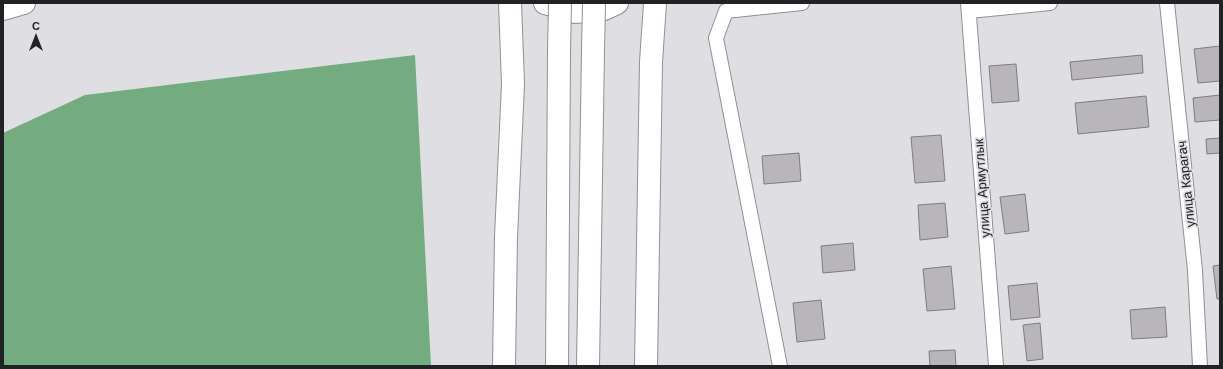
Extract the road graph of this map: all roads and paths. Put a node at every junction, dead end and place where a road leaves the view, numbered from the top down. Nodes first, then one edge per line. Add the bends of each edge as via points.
1 (24, 3) edge
2 (510, 3) edge
3 (545, 3) edge
4 (560, 3) edge
5 (594, 3) edge
6 (617, 3) edge
7 (655, 3) edge
8 (802, 3) edge
9 (1050, 3) edge
10 (1167, 3) edge
11 (968, 7) edge
12 (3, 9) edge
13 (504, 366) edge
14 (557, 366) edge
15 (588, 366) edge
16 (646, 366) edge
17 (780, 366) edge
18 (996, 366) edge
19 (1200, 366) edge

1 - 12 main road
2 - 13 main road via 513,84 506,237
3 - 6 main road via 575,12 604,9
4 - 14 main road, bridge
5 - 15 main road, bridge
7 - 16 main road via 651,62
8 - 17 street via 726,11 716,38
9 - 11 street
10 - 19 street, улица Карагач via 1194,270
11 - 18 street, улица Армутлык

